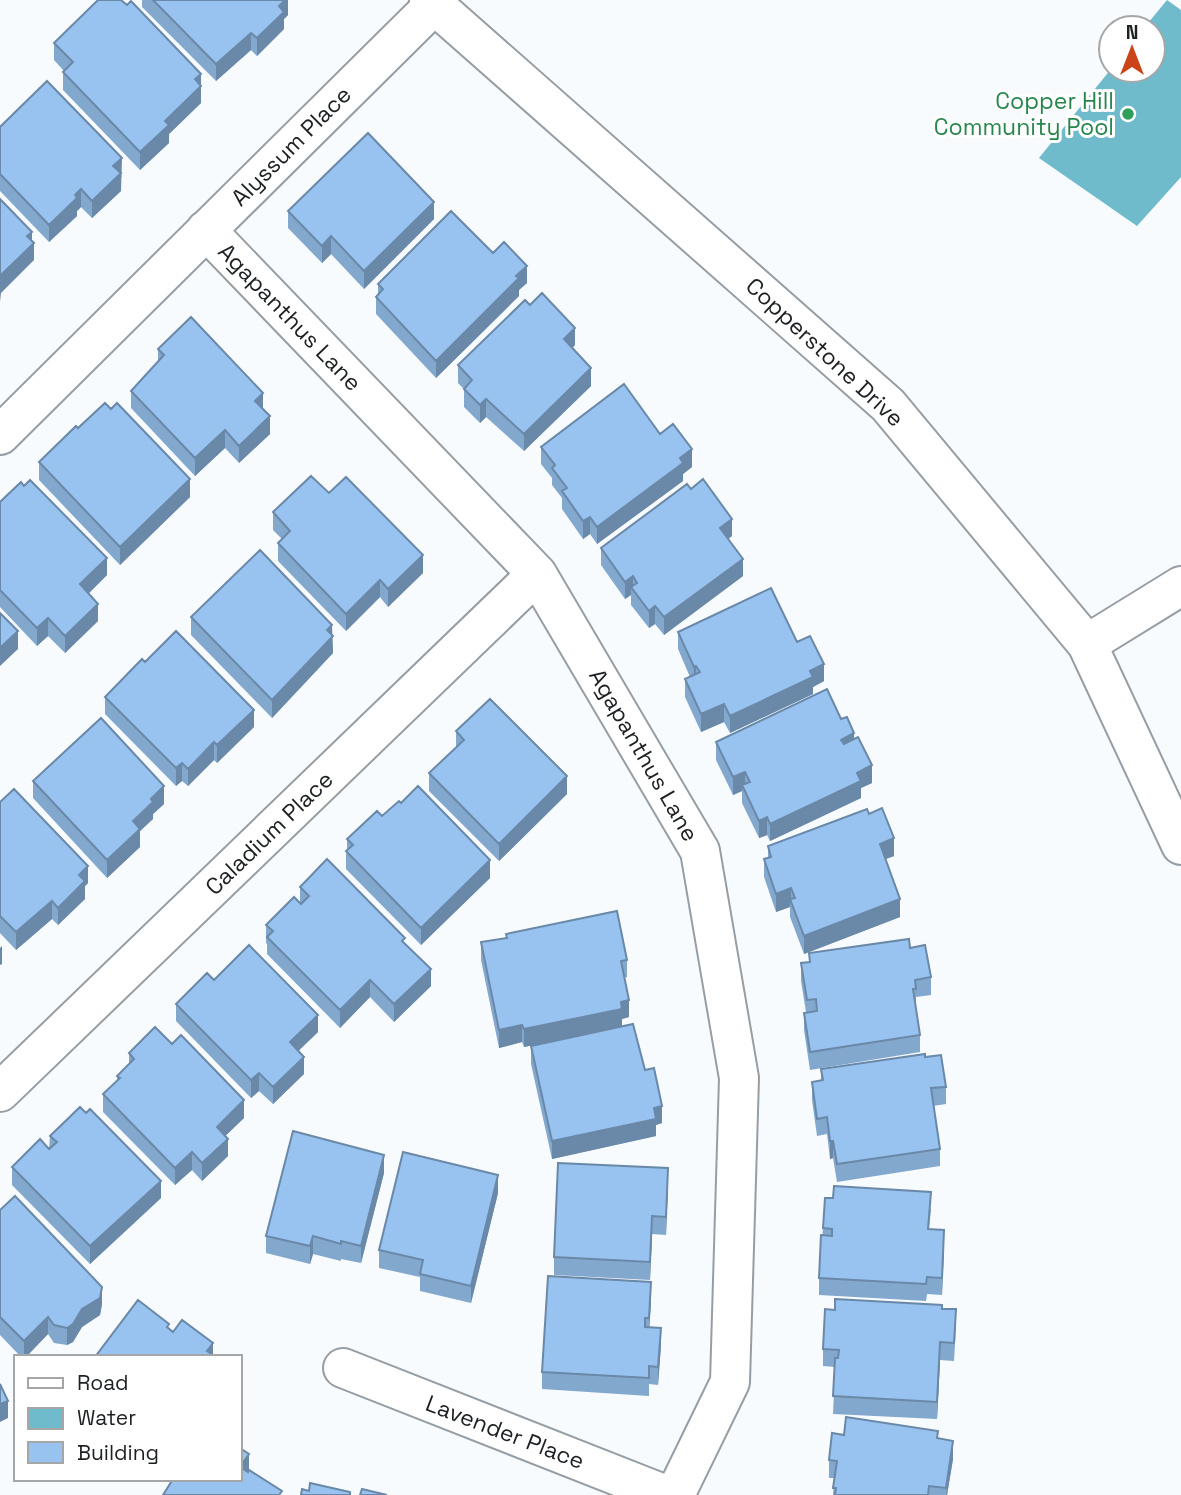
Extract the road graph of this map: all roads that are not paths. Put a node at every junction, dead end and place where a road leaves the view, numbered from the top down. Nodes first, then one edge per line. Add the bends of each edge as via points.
1 (431, 2) edge
2 (206, 230) junction
3 (0, 435) edge
4 (537, 574) junction
5 (1181, 586) edge
6 (1087, 644) junction
7 (1181, 845) edge
8 (0, 1092) edge
9 (343, 1368) dead end
10 (666, 1495) edge
11 (675, 1495) edge

1 - 2 street, Alyssum Place
1 - 6 street, Copperstone Drive via 888,405
2 - 3 street, Alyssum Place
2 - 4 street, Agapanthus Lane
4 - 8 street, Caladium Place
4 - 11 street, Agapanthus Lane via 700,851 738,1078 730,1382
5 - 6 street
6 - 7 street, Copperstone Drive
9 - 10 street, Lavender Place

